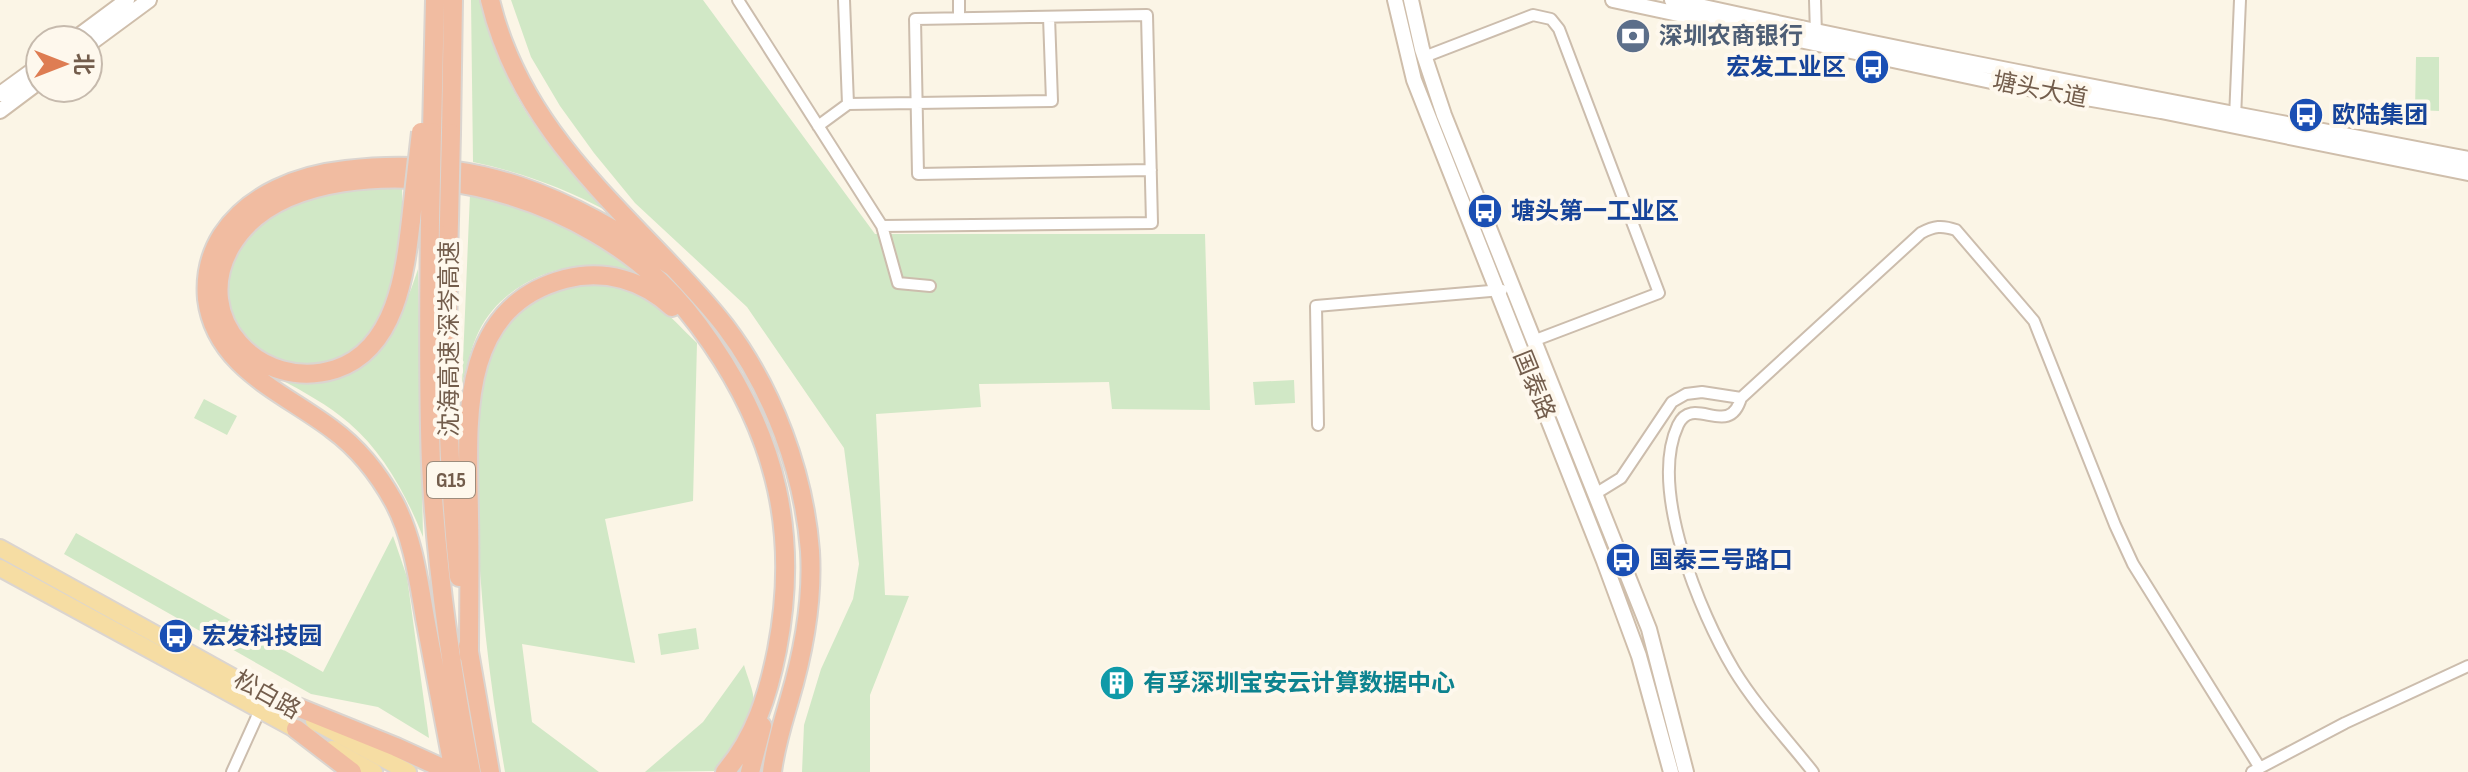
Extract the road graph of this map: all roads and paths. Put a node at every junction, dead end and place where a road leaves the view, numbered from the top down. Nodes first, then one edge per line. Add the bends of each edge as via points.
1 (127, 0) edge
2 (149, 0) edge
3 (453, 0) edge
4 (490, 0) edge
5 (738, 0) edge
6 (844, 0) edge
7 (959, 0) edge
8 (1395, 0) edge
9 (1411, 0) edge
10 (1613, 0) edge
11 (1672, 0) edge
12 (1815, 0) edge
13 (2240, 0) edge
14 (435, 4) edge
15 (1049, 17) junction
16 (959, 18) junction
17 (95, 24) edge
18 (104, 33) edge
19 (1816, 38) junction
20 (1424, 57) junction
21 (24, 77) edge
22 (24, 93) edge
23 (0, 94) edge
24 (917, 103) junction
25 (848, 104) junction
26 (0, 111) edge
27 (2235, 120) junction
28 (818, 126) junction
29 (435, 132) junction
30 (2468, 159) edge
31 (1151, 170) junction
32 (2468, 173) edge
33 (430, 220) junction
34 (882, 226) junction
35 (673, 267) junction
36 (930, 286) dead end
37 (1504, 290) junction
38 (709, 340) junction
39 (1533, 341) junction
40 (1741, 398) junction
41 (1318, 425) dead end
42 (1595, 494) junction
43 (0, 548) edge
44 (0, 568) edge
45 (469, 656) junction
46 (2468, 666) edge
47 (766, 696) junction
48 (789, 701) junction
49 (262, 702) junction
50 (296, 729) junction
51 (2256, 770) edge
52 (232, 772) edge
53 (352, 772) edge
54 (374, 772) edge
55 (408, 772) edge
56 (453, 772) edge
57 (471, 772) edge
58 (490, 772) edge
59 (725, 772) edge
60 (750, 772) edge
61 (772, 772) edge
62 (785, 772) edge
63 (1671, 772) edge
64 (1686, 772) edge
65 (1813, 772) edge

1 - 17 street
2 - 18 street
3 - 29 highway, 沈海高速 深岑高速 / G15
4 - 35 highway via 511,63 549,130
5 - 28 street
6 - 25 street
7 - 16 street
8 - 37 street, 国泰路 via 1414,80
9 - 20 street, 国泰路
10 - 19 street, 塘头大道
11 - 19 street, 塘头大道
12 - 19 street
13 - 27 street
14 - 29 highway
15 - 16 street
15 - 24 street via 1052,101
15 - 31 street via 1147,15
16 - 24 street via 915,19
19 - 27 street, 塘头大道 via 2013,86
20 - 37 street, 国泰路
20 - 39 street via 1533,15 1551,19 1559,29 1659,293
21 - 23 street
22 - 26 street
24 - 25 street
24 - 31 street via 918,174
25 - 28 street
27 - 30 street, 塘头大道
27 - 32 street, 塘头大道
28 - 34 street
29 - 33 highway, bridge
29 - 33 highway, 沈海高速 深岑高速 / G15, bridge
31 - 34 street via 1152,223
33 - 38 highway via 383,329 358,358 325,372 293,374 260,363 234,338 220,299 220,281 231,246 250,222 307,191 345,182 402,179 475,186 574,221 672,290
33 - 45 highway, 沈海高速 深岑高速 / G15 via 447,315 450,460
33 - 57 highway, 沈海高速 深岑高速 / G15 via 432,466 442,586
34 - 36 street via 898,283
35 - 48 highway via 739,346 792,461 807,527 810,572
35 - 56 highway via 605,223 532,189 476,173 422,166 338,171 282,186 247,207 215,247 207,295 215,331 225,347 252,375 345,440 370,465 401,517 417,567
37 - 39 street, 国泰路
37 - 41 street via 1316,306
37 - 63 street, 国泰路 via 1639,656
38 - 45 highway via 656,293 606,276 571,278 541,288 499,322 479,358 470,406
38 - 47 highway via 754,414 782,510 782,617
39 - 42 street, 国泰路
40 - 42 street via 1702,392 1672,402 1621,478
40 - 51 street via 1921,233 1932,227 1956,230 2034,321 2133,564
40 - 65 street via 1728,417 1697,413 1681,420 1671,455 1672,512 1687,568 1735,672
42 - 64 street, 国泰路 via 1649,629
43 - 49 main road, 松白路
44 - 49 main road, 松白路
45 - 58 highway, 沈海高速 深岑高速 / G15
46 - 51 street
47 - 59 highway via 747,741
47 - 60 highway
48 - 61 highway
48 - 62 highway
49 - 50 main road, 松白路
49 - 52 street
49 - 55 main road, 松白路
49 - 56 highway
50 - 53 highway
50 - 54 main road, 松白路

